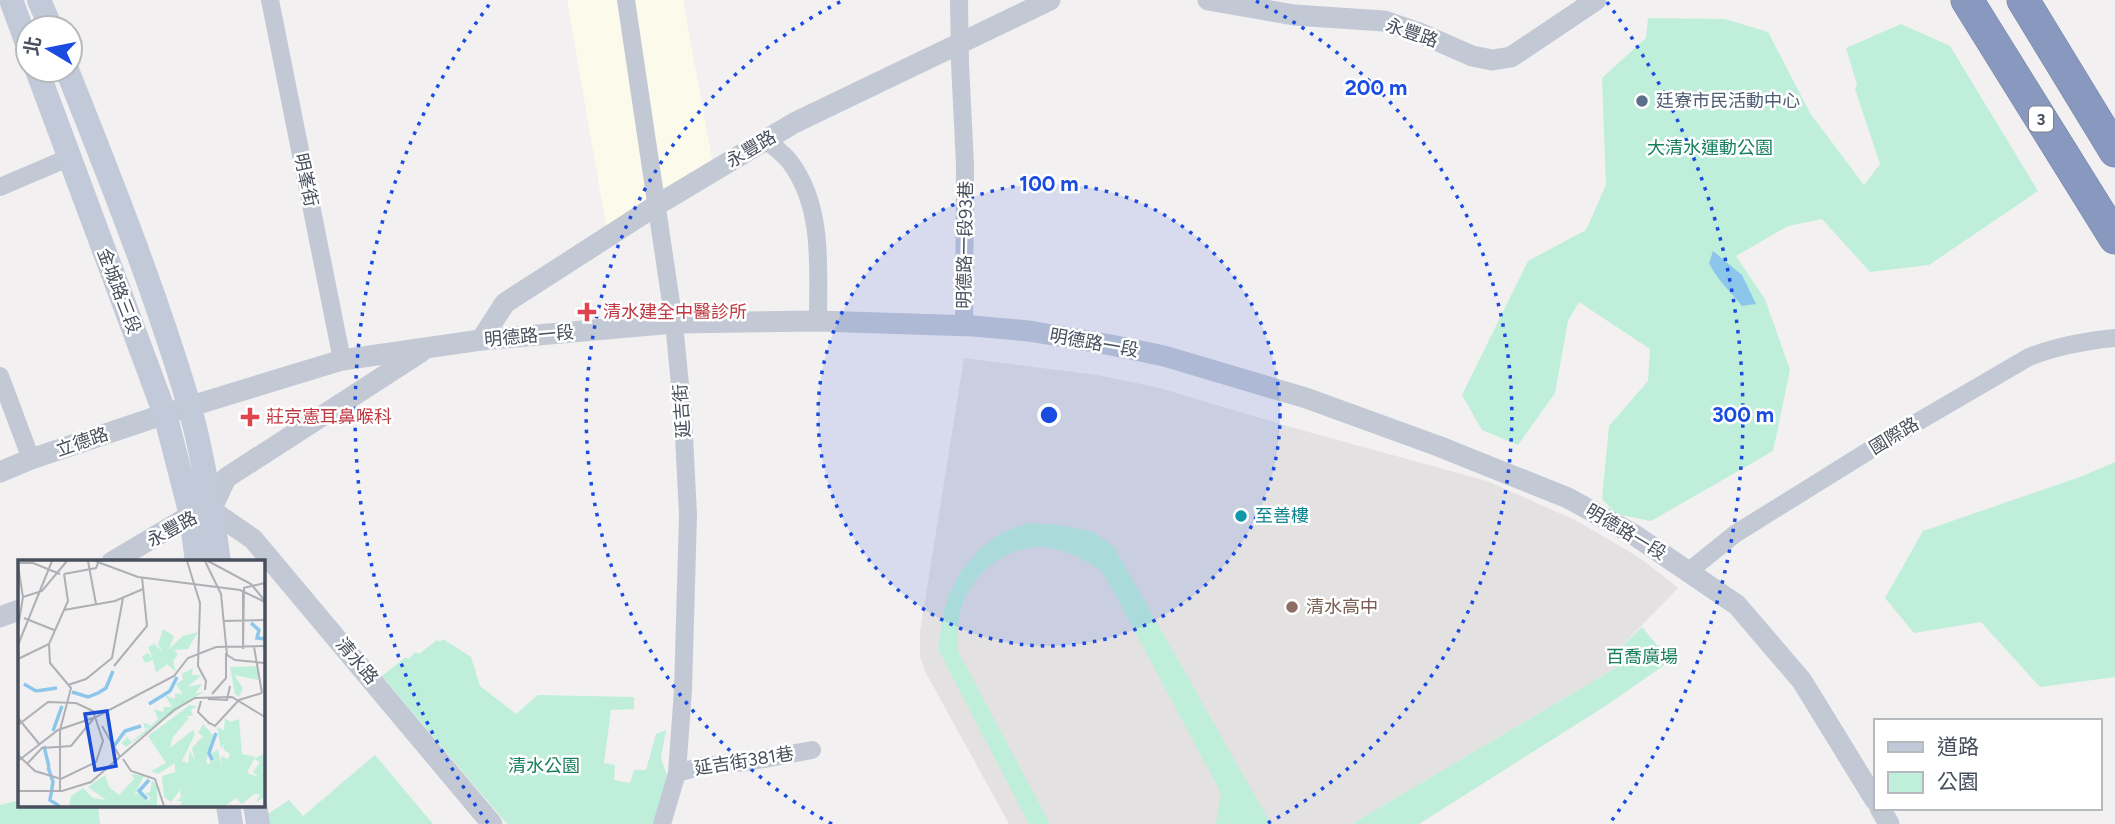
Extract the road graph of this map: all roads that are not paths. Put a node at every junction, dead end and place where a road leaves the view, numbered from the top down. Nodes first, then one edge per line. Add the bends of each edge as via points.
1 (270, 0) edge
2 (626, 0) edge
3 (959, 0) edge
4 (1050, 0) edge
5 (1208, 0) edge
6 (1596, 0) edge
7 (1967, 0) edge
8 (2023, 0) edge
9 (961, 45) junction
10 (42, 84) edge
11 (73, 84) edge
12 (766, 140) junction
13 (2115, 150) edge
14 (68, 158) junction
15 (0, 187) edge
16 (657, 205) junction
17 (2115, 238) edge
18 (818, 321) junction
19 (674, 323) junction
20 (964, 325) junction
21 (2115, 338) edge
22 (481, 340) junction
23 (429, 346) junction
24 (342, 360) junction
25 (0, 376) edge
26 (189, 407) junction
27 (165, 414) junction
28 (31, 459) junction
29 (0, 472) edge
30 (201, 512) junction
31 (116, 560) edge
32 (197, 560) edge
33 (218, 560) edge
34 (1689, 571) junction
35 (18, 610) edge
36 (0, 617) edge
37 (812, 750) dead end
38 (677, 773) junction
39 (1874, 798) edge
40 (229, 806) edge
41 (255, 806) edge
42 (231, 824) edge
43 (258, 824) edge
44 (492, 824) edge
45 (662, 824) edge

1 - 24 street, 明峯街
2 - 16 street, 延吉街
3 - 9 street, 明德路一段93巷
4 - 9 street, 永豐路
5 - 6 street, 永豐路 via 1294,15 1384,22 1492,60 1511,57
7 - 17 highway, 3
8 - 13 highway
9 - 12 street, 永豐路
9 - 20 street, 明德路一段93巷
10 - 14 main road, 金城路三段
11 - 26 main road, 金城路三段 via 123,210
12 - 16 street, 永豐路
12 - 18 street via 790,161 811,204 818,257
14 - 15 street
14 - 27 main road, 金城路三段
16 - 19 street, 延吉街
16 - 22 street, 永豐路 via 505,303
18 - 19 street, 明德路一段
18 - 20 street, 明德路一段
19 - 22 street, 明德路一段
19 - 38 street, 延吉街 via 688,515
20 - 34 street, 明德路一段 via 1136,350 1306,398 1568,498
21 - 34 street, 國際路 via 2081,341 2029,357 1735,534
22 - 23 street, 明德路一段
23 - 24 street, 明德路一段
23 - 30 street, 永豐路 via 226,478
24 - 26 street, 明德路一段
25 - 28 street
26 - 27 street, 明德路一段
26 - 30 main road, 金城路三段
27 - 28 street, 立德路
27 - 30 main road, 金城路三段
28 - 29 street, 立德路
30 - 31 street, 永豐路
30 - 32 main road
30 - 33 main road
30 - 44 street, 清水路 via 253,539
34 - 39 street, 明德路一段 via 1737,605 1802,681
35 - 36 street
37 - 38 street, 延吉街381巷
38 - 45 street, 延吉街
40 - 42 main road
41 - 43 main road

